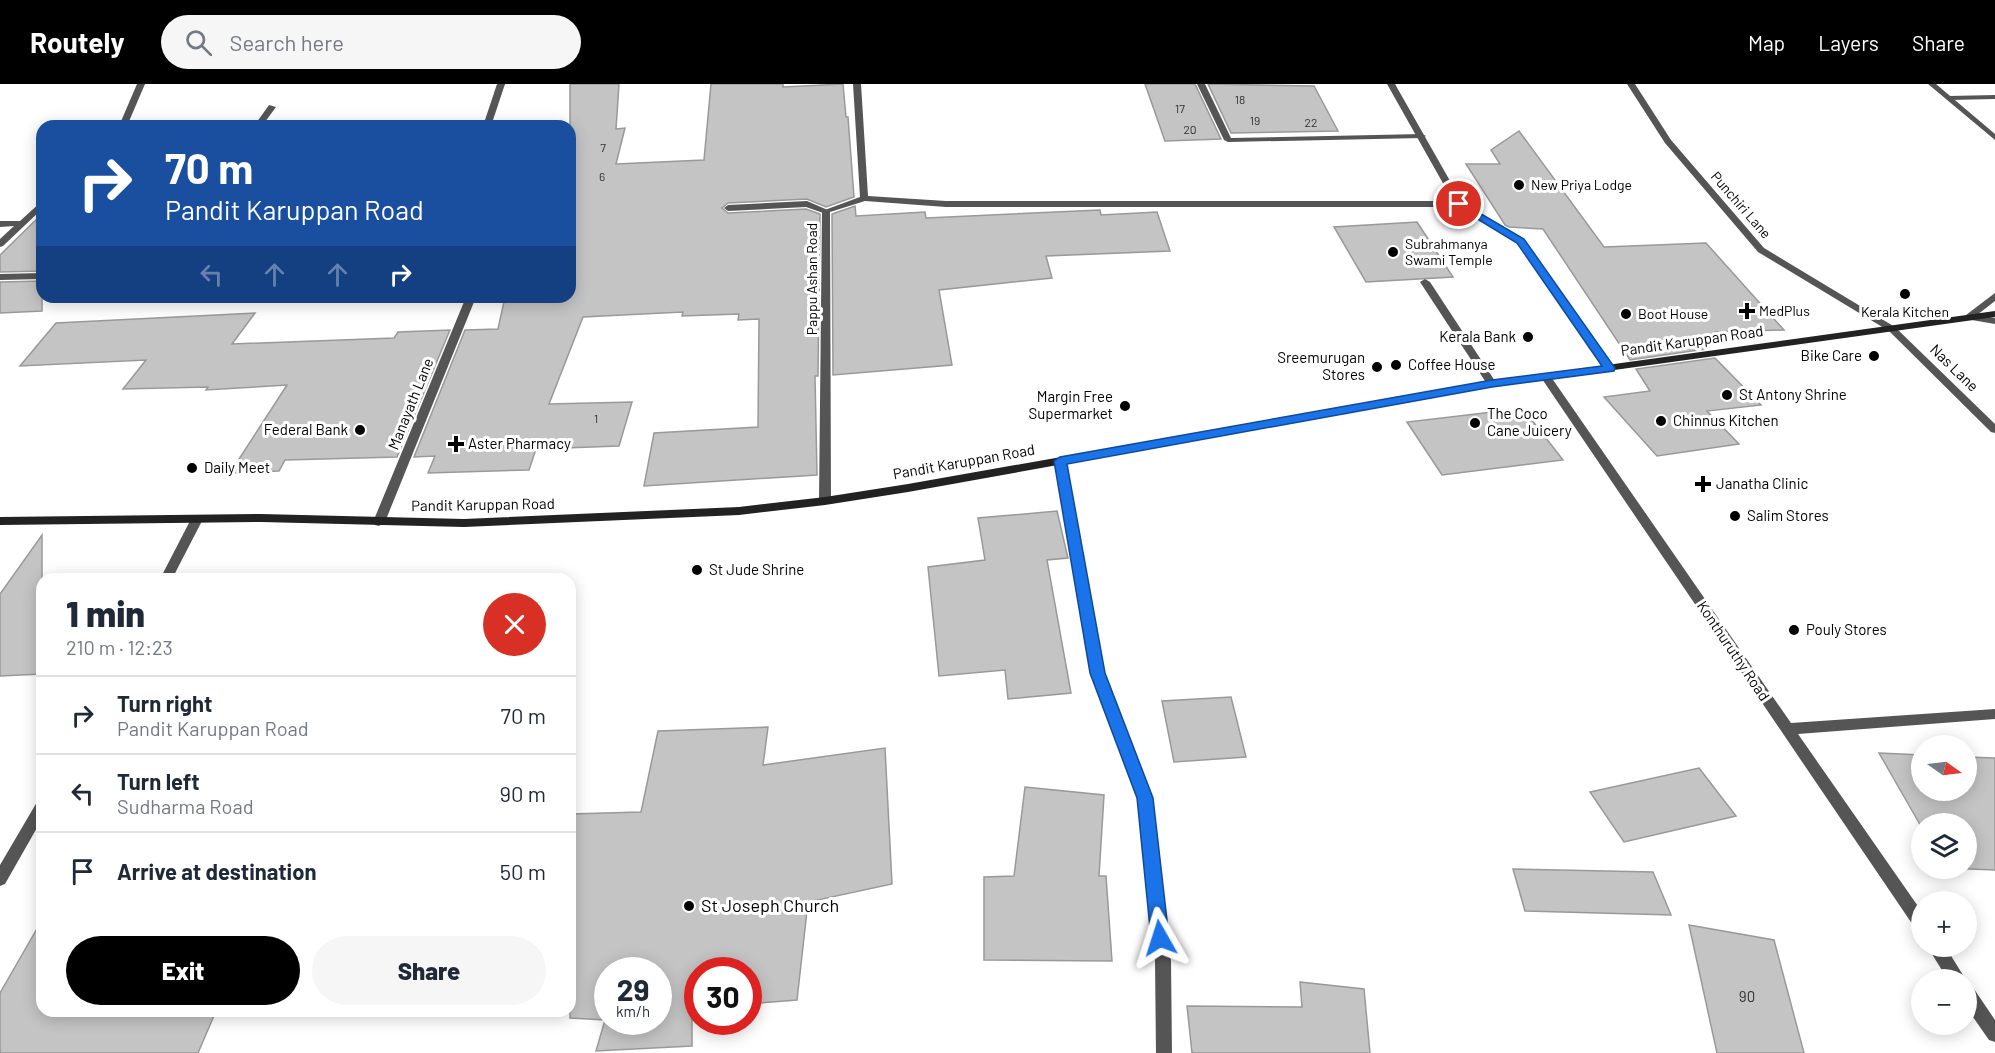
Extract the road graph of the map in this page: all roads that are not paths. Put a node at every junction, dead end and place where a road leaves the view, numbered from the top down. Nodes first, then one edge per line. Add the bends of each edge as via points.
1 (141, 84) edge
2 (501, 84) edge
3 (857, 84) edge
4 (1201, 84) edge
5 (1391, 84) edge
6 (1631, 84) edge
7 (1932, 84) edge
8 (1995, 97) edge
9 (1949, 98) junction
10 (272, 107) dead end
11 (126, 120) edge
12 (262, 120) edge
13 (489, 120) edge
14 (1422, 136) junction
15 (1995, 138) edge
16 (864, 198) junction
17 (1459, 204) junction
18 (728, 208) dead end
19 (36, 210) edge
20 (826, 211) junction
21 (23, 223) junction
22 (0, 224) edge
23 (0, 244) edge
24 (36, 276) edge
25 (0, 277) edge
26 (1425, 282) dead end
27 (1995, 296) edge
28 (469, 303) edge
29 (1995, 314) edge
30 (1969, 317) junction
31 (1995, 321) edge
32 (1892, 329) junction
33 (1610, 368) junction
34 (1545, 376) junction
35 (1492, 384) junction
36 (1995, 429) edge
37 (1060, 461) junction
38 (825, 501) junction
39 (197, 519) junction
40 (0, 521) edge
41 (379, 522) junction
42 (169, 573) edge
43 (1995, 714) edge
44 (1786, 729) junction
45 (36, 816) edge
46 (0, 879) edge
47 (1911, 910) edge
48 (1977, 1008) edge
49 (1995, 1034) edge
50 (1164, 1053) edge

1 - 11 street
2 - 13 street
3 - 16 street
4 - 14 street via 1228,140
5 - 14 street
6 - 32 street, Punchiri Lane via 1668,141 1761,250
7 - 9 street
8 - 9 street
9 - 15 street
10 - 12 street
14 - 17 street
16 - 17 street via 946,204
16 - 20 street, Pappu Ashan Road
17 - 33 street via 1521,241
18 - 20 street via 807,204
19 - 21 street
20 - 38 street, Pappu Ashan Road
21 - 22 street
21 - 23 street
24 - 25 street
26 - 35 street
27 - 30 street
28 - 41 street, Manayath Lane
29 - 30 main road, Pandit Karuppan Road
30 - 31 street
30 - 32 main road, Pandit Karuppan Road
32 - 33 main road, Pandit Karuppan Road
32 - 36 street, Nas Lane
33 - 34 main road, Pandit Karuppan Road
34 - 35 main road, Pandit Karuppan Road
34 - 44 street, Konthuruthy Road
35 - 37 main road, Pandit Karuppan Road
37 - 38 main road, Pandit Karuppan Road
37 - 50 street via 1098,673 1145,798 1163,961
38 - 41 main road, Pandit Karuppan Road via 739,511 464,523
39 - 40 main road, Pandit Karuppan Road
39 - 41 main road, Pandit Karuppan Road
39 - 42 street
43 - 44 street
44 - 47 street, Konthuruthy Road
45 - 46 street
48 - 49 street

